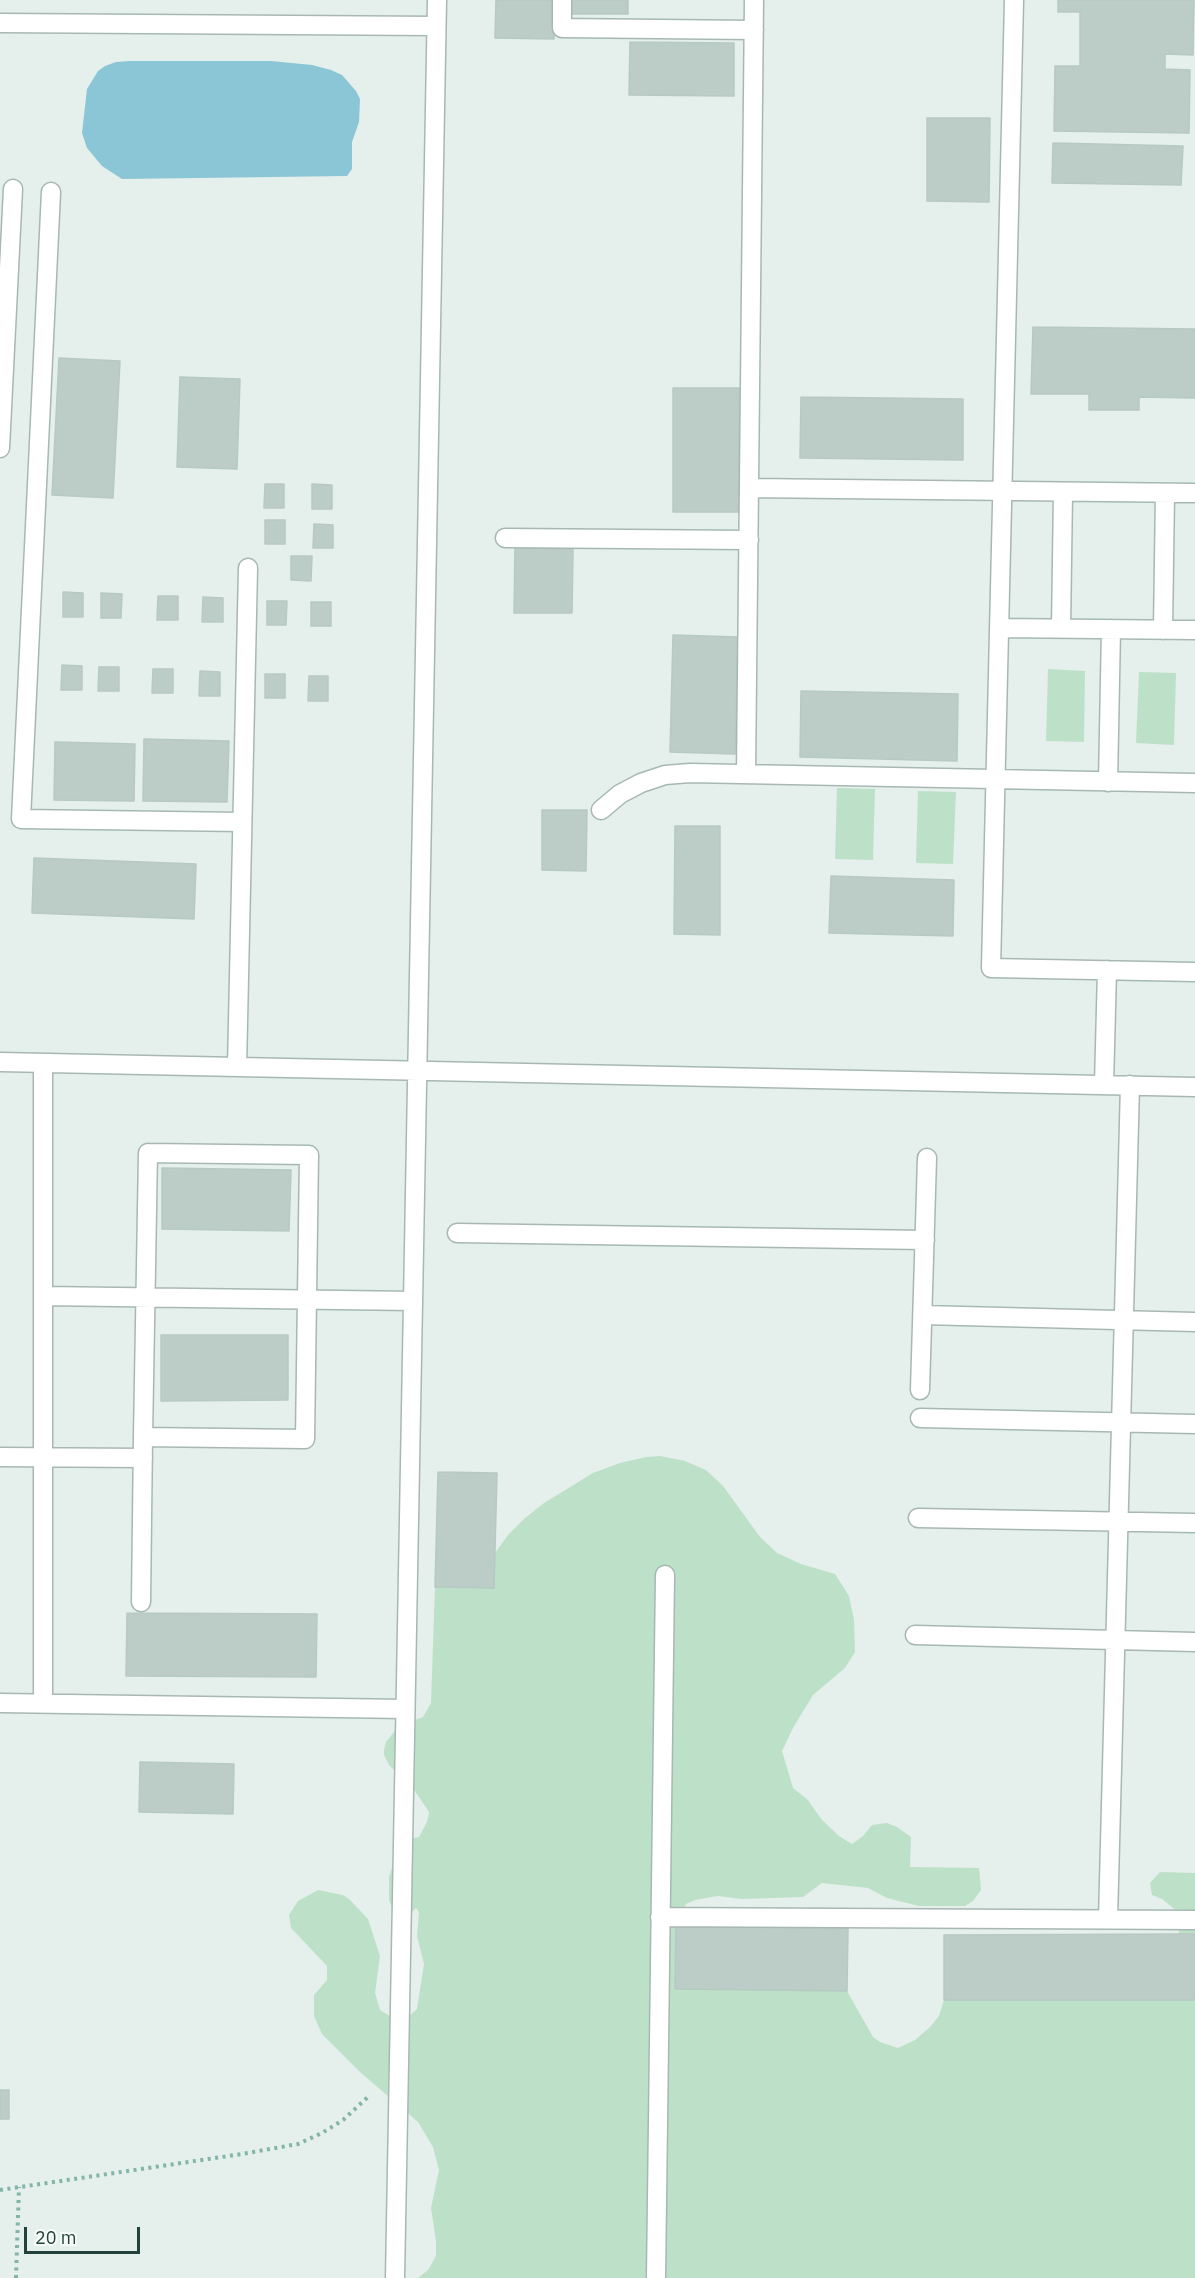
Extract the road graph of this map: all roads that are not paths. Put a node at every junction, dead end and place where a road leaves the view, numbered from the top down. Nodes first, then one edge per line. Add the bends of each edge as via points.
1 (436, 0) edge
2 (562, 0) edge
3 (754, 0) edge
4 (1014, 0) edge
5 (0, 23) edge
6 (436, 26) junction
7 (754, 30) junction
8 (13, 189) dead end
9 (51, 192) dead end
10 (0, 447) edge
11 (749, 488) junction
12 (1003, 492) junction
13 (1063, 493) junction
14 (1166, 493) junction
15 (1195, 494) edge
16 (506, 538) dead end
17 (749, 540) junction
18 (248, 568) dead end
19 (1000, 628) junction
20 (1061, 628) junction
21 (1111, 630) junction
22 (1163, 630) junction
23 (1195, 630) edge
24 (746, 774) junction
25 (996, 781) junction
26 (1108, 782) junction
27 (1195, 783) edge
28 (601, 810) dead end
29 (243, 822) junction
30 (1107, 970) junction
31 (1195, 972) edge
32 (0, 1062) edge
33 (43, 1064) junction
34 (237, 1067) junction
35 (417, 1071) junction
36 (1104, 1085) junction
37 (1130, 1085) junction
38 (1195, 1087) edge
39 (927, 1158) dead end
40 (457, 1233) dead end
41 (925, 1240) junction
42 (43, 1296) junction
43 (146, 1298) junction
44 (307, 1300) junction
45 (413, 1301) junction
46 (923, 1316) junction
47 (1124, 1320) junction
48 (1195, 1322) edge
49 (920, 1390) dead end
50 (920, 1418) dead end
51 (1121, 1422) junction
52 (1195, 1424) edge
53 (143, 1437) junction
54 (0, 1457) edge
55 (43, 1457) junction
56 (143, 1458) junction
57 (918, 1518) dead end
58 (1118, 1522) junction
59 (1195, 1523) edge
60 (665, 1575) dead end
61 (141, 1602) dead end
62 (915, 1635) dead end
63 (1116, 1640) junction
64 (1195, 1641) edge
65 (0, 1702) edge
66 (43, 1703) junction
67 (405, 1709) junction
68 (660, 1917) junction
69 (1108, 1919) junction
70 (1195, 1920) edge
71 (395, 2278) edge
72 (656, 2278) edge

1 - 6 lane
2 - 7 lane via 562,28
3 - 7 lane
4 - 12 lane
5 - 6 lane
6 - 35 lane
7 - 11 lane
8 - 10 lane
9 - 29 lane via 21,819
11 - 12 lane
11 - 17 lane
12 - 13 lane
12 - 19 lane
13 - 14 lane
13 - 20 lane
14 - 15 lane
14 - 22 lane
16 - 17 lane
17 - 24 lane
18 - 29 lane
19 - 20 lane
19 - 25 lane
20 - 21 lane
21 - 22 lane
21 - 26 lane
22 - 23 lane
24 - 25 lane
24 - 28 lane via 665,776 620,794
25 - 26 lane
25 - 30 lane via 991,968
26 - 27 lane
29 - 34 lane
30 - 31 lane
30 - 36 lane
32 - 33 lane
33 - 34 lane
33 - 42 lane
34 - 35 lane
35 - 36 lane
35 - 45 lane
36 - 37 lane
37 - 38 lane
37 - 47 lane
39 - 41 lane
40 - 41 lane
41 - 46 lane
42 - 43 lane
42 - 55 lane
43 - 44 lane
43 - 44 lane via 148,1154 309,1155
43 - 53 lane
44 - 45 lane
44 - 53 lane via 305,1439
45 - 67 lane
46 - 47 lane
46 - 49 lane
47 - 48 lane
47 - 51 lane
50 - 51 lane
51 - 52 lane
51 - 58 lane
53 - 56 lane
54 - 55 lane
55 - 56 lane
55 - 66 lane
56 - 61 lane
57 - 58 lane
58 - 59 lane
58 - 63 lane
60 - 68 lane
62 - 63 lane
63 - 64 lane
63 - 69 lane
65 - 66 lane
66 - 67 lane
67 - 71 lane
68 - 69 lane
68 - 72 lane
69 - 70 lane

